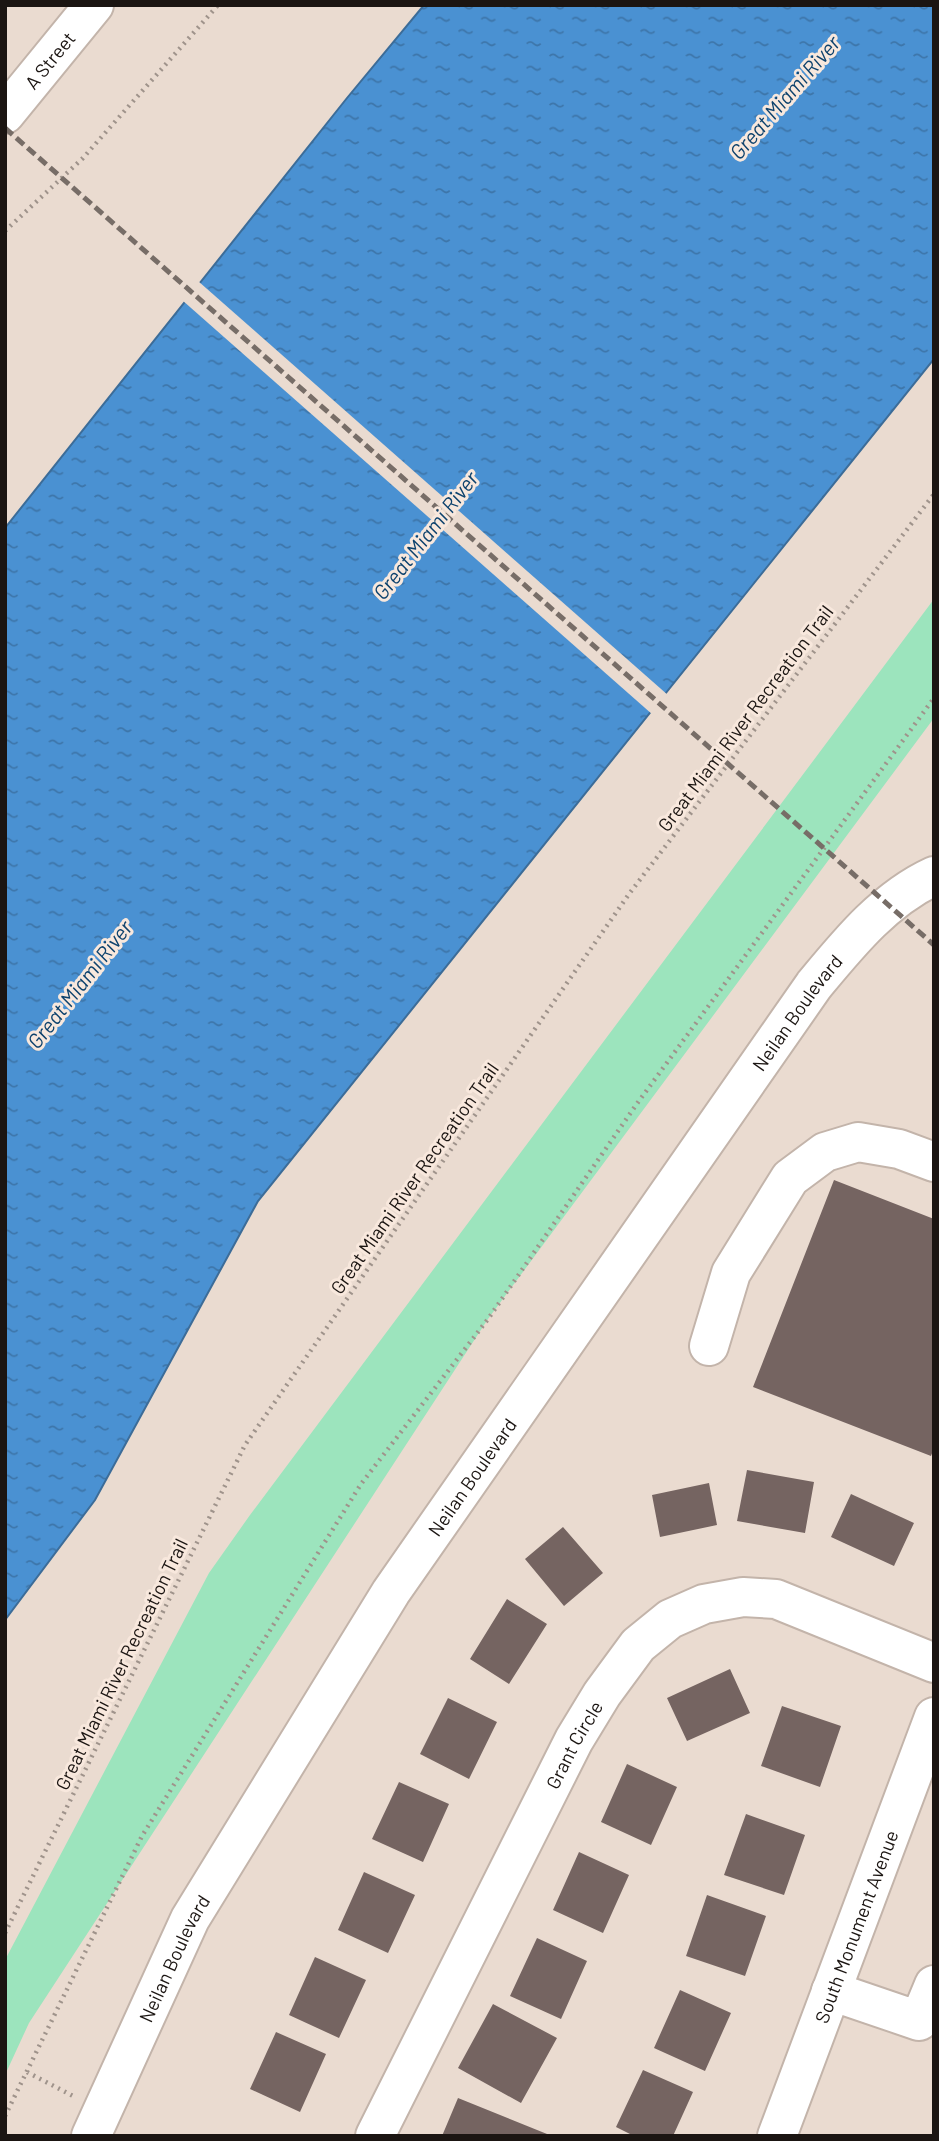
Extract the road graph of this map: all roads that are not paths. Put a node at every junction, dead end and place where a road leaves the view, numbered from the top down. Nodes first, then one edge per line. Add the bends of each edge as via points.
1 (94, 5) edge
2 (8, 102) edge
3 (934, 876) edge
4 (934, 1162) edge
5 (709, 1346) dead end
6 (934, 1663) edge
7 (934, 1717) edge
8 (920, 1796) edge
9 (934, 1985) edge
10 (831, 1991) junction
11 (97, 2123) edge
12 (374, 2136) edge
13 (777, 2136) edge

1 - 2 street, A Street
3 - 11 street, Neilan Boulevard via 916,884 859,931 814,985 391,1592 190,1919
4 - 5 street via 899,1149 858,1142 825,1152 790,1178 730,1272
6 - 12 street, Grant Circle via 776,1599 743,1597 704,1604 670,1619 638,1645 574,1740
7 - 8 street, South Monument Avenue
8 - 10 street, South Monument Avenue
9 - 10 street via 919,2021
10 - 13 street, South Monument Avenue

